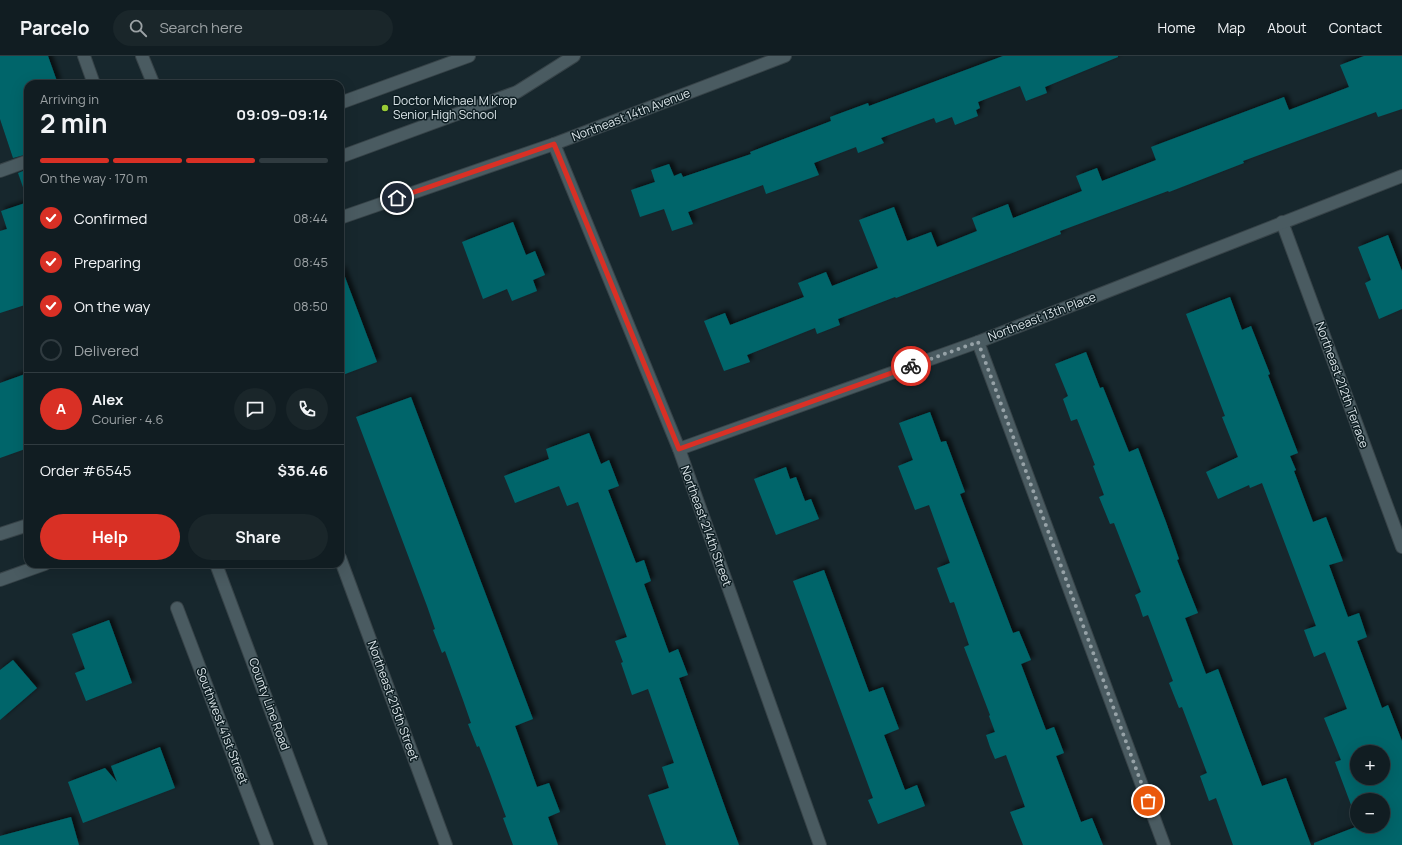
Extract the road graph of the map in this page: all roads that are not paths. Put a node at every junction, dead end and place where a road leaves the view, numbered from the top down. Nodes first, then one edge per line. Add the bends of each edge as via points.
1 (84, 56) edge
2 (142, 56) edge
3 (468, 56) edge
4 (574, 56) edge
5 (785, 56) edge
6 (93, 80) edge
7 (151, 80) edge
8 (344, 101) edge
9 (554, 144) junction
10 (344, 156) edge
11 (24, 162) edge
12 (0, 171) edge
13 (1402, 176) edge
14 (344, 217) edge
15 (1282, 222) junction
16 (978, 342) junction
17 (679, 449) junction
18 (24, 525) edge
19 (0, 534) edge
20 (1402, 547) edge
21 (34, 568) edge
22 (217, 568) edge
23 (344, 568) edge
24 (0, 580) edge
25 (177, 608) dead end
26 (267, 845) edge
27 (321, 845) edge
28 (446, 845) edge
29 (820, 845) edge
30 (1164, 845) edge

1 - 6 street
2 - 7 street
3 - 8 street
4 - 10 street via 517,92
5 - 9 street, Northeast 14th Avenue
9 - 14 street, Northeast 14th Avenue
9 - 17 street, Northeast 214th Street
11 - 12 street
13 - 15 street, Northeast 13th Place
15 - 16 street, Northeast 13th Place
15 - 20 street, Northeast 212th Terrace
16 - 17 street, Northeast 13th Place
16 - 30 street
17 - 29 street, Northeast 214th Street
18 - 19 street
21 - 24 street
22 - 27 street, County Line Road
23 - 28 street, Northeast 215th Street
25 - 26 street, Southwest 41st Street

